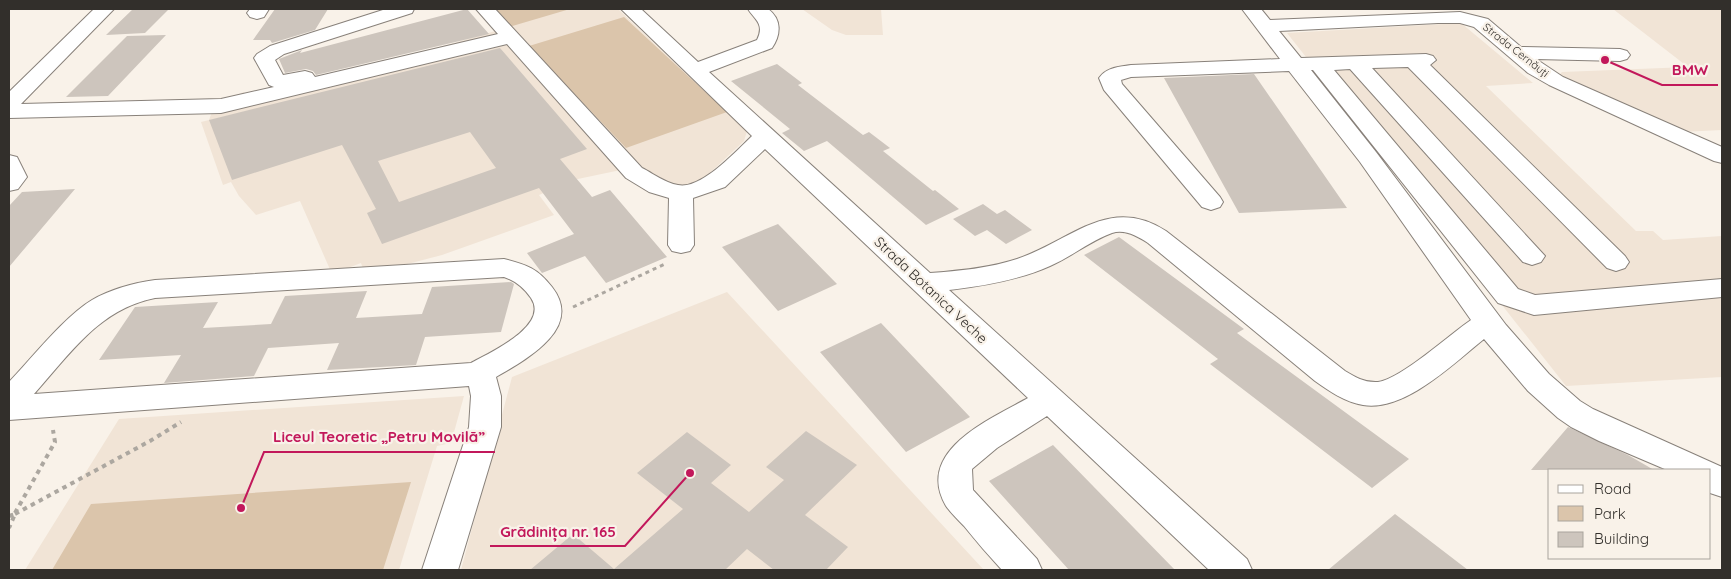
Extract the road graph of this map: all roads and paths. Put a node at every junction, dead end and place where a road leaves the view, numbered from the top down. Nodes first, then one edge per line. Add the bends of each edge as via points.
1 (105, 9) edge
2 (337, 9) edge
3 (405, 9) edge
4 (485, 9) edge
5 (630, 9) edge
6 (757, 9) edge
7 (1257, 17) edge
8 (327, 25) dead end
9 (505, 31) junction
10 (1516, 53) junction
11 (1620, 54) dead end
12 (1356, 63) junction
13 (1307, 65) junction
14 (695, 70) junction
15 (9, 104) edge
16 (9, 111) edge
17 (765, 136) junction
18 (1722, 156) edge
19 (9, 162) edge
20 (9, 184) edge
21 (681, 194) junction
22 (1211, 202) dead end
23 (681, 245) joint
24 (1532, 256) dead end
25 (1616, 262) dead end
26 (923, 283) junction
27 (1722, 288) edge
28 (548, 319) junction
29 (1487, 323) junction
30 (476, 374) junction
31 (216, 393) junction
32 (1050, 400) junction
33 (9, 401) edge
34 (67, 404) junction
35 (9, 408) edge
36 (1696, 469) edge
37 (15, 514) junction
38 (9, 516) edge
39 (9, 528) edge
40 (440, 570) edge
41 (1024, 570) edge
42 (1234, 570) edge

1 - 15 street
2 - 8 street
3 - 9 street via 277,50 264,58 276,81 288,82
4 - 9 street
5 - 14 street, Strada Botanica Veche
6 - 14 street via 767,17 770,34 765,44
7 - 10 street, Strada Cernăuți via 1458,17 1481,22
7 - 13 street, Strada Cernăuți
9 - 16 street via 221,106
9 - 21 street via 634,173 658,187
10 - 11 street
10 - 18 street, Strada Cernăuți via 1556,81
12 - 13 street
12 - 24 street
12 - 25 street via 1420,60
13 - 22 street via 1131,71 1117,73 1110,78 1112,85
13 - 27 street via 1508,296 1534,306
13 - 29 street, Strada Cernăuți via 1368,157
14 - 17 street, Strada Botanica Veche
17 - 21 street via 716,182
17 - 26 street, Strada Botanica Veche
19 - 20 street via 15,177
21 - 23 street
23 - 28 path via 679,253 665,265
26 - 29 street via 963,280 1022,266 1106,226 1131,224 1157,237 1326,372 1345,386 1364,394 1388,391 1414,378
26 - 32 street, Strada Botanica Veche
28 - 30 street via 527,343
28 - 33 street via 548,303 537,285 528,276 504,268 134,292 101,306 88,317
29 - 36 street, Strada Cernăuți via 1549,393 1580,417
30 - 31 street
30 - 40 street via 483,380 486,396 485,427
31 - 34 street
31 - 37 path via 205,407 150,441
32 - 41 street via 975,447 958,461 954,471 959,497
32 - 42 street, Strada Botanica Veche
34 - 35 street
34 - 37 path via 52,427 55,442
37 - 38 path
37 - 39 path

